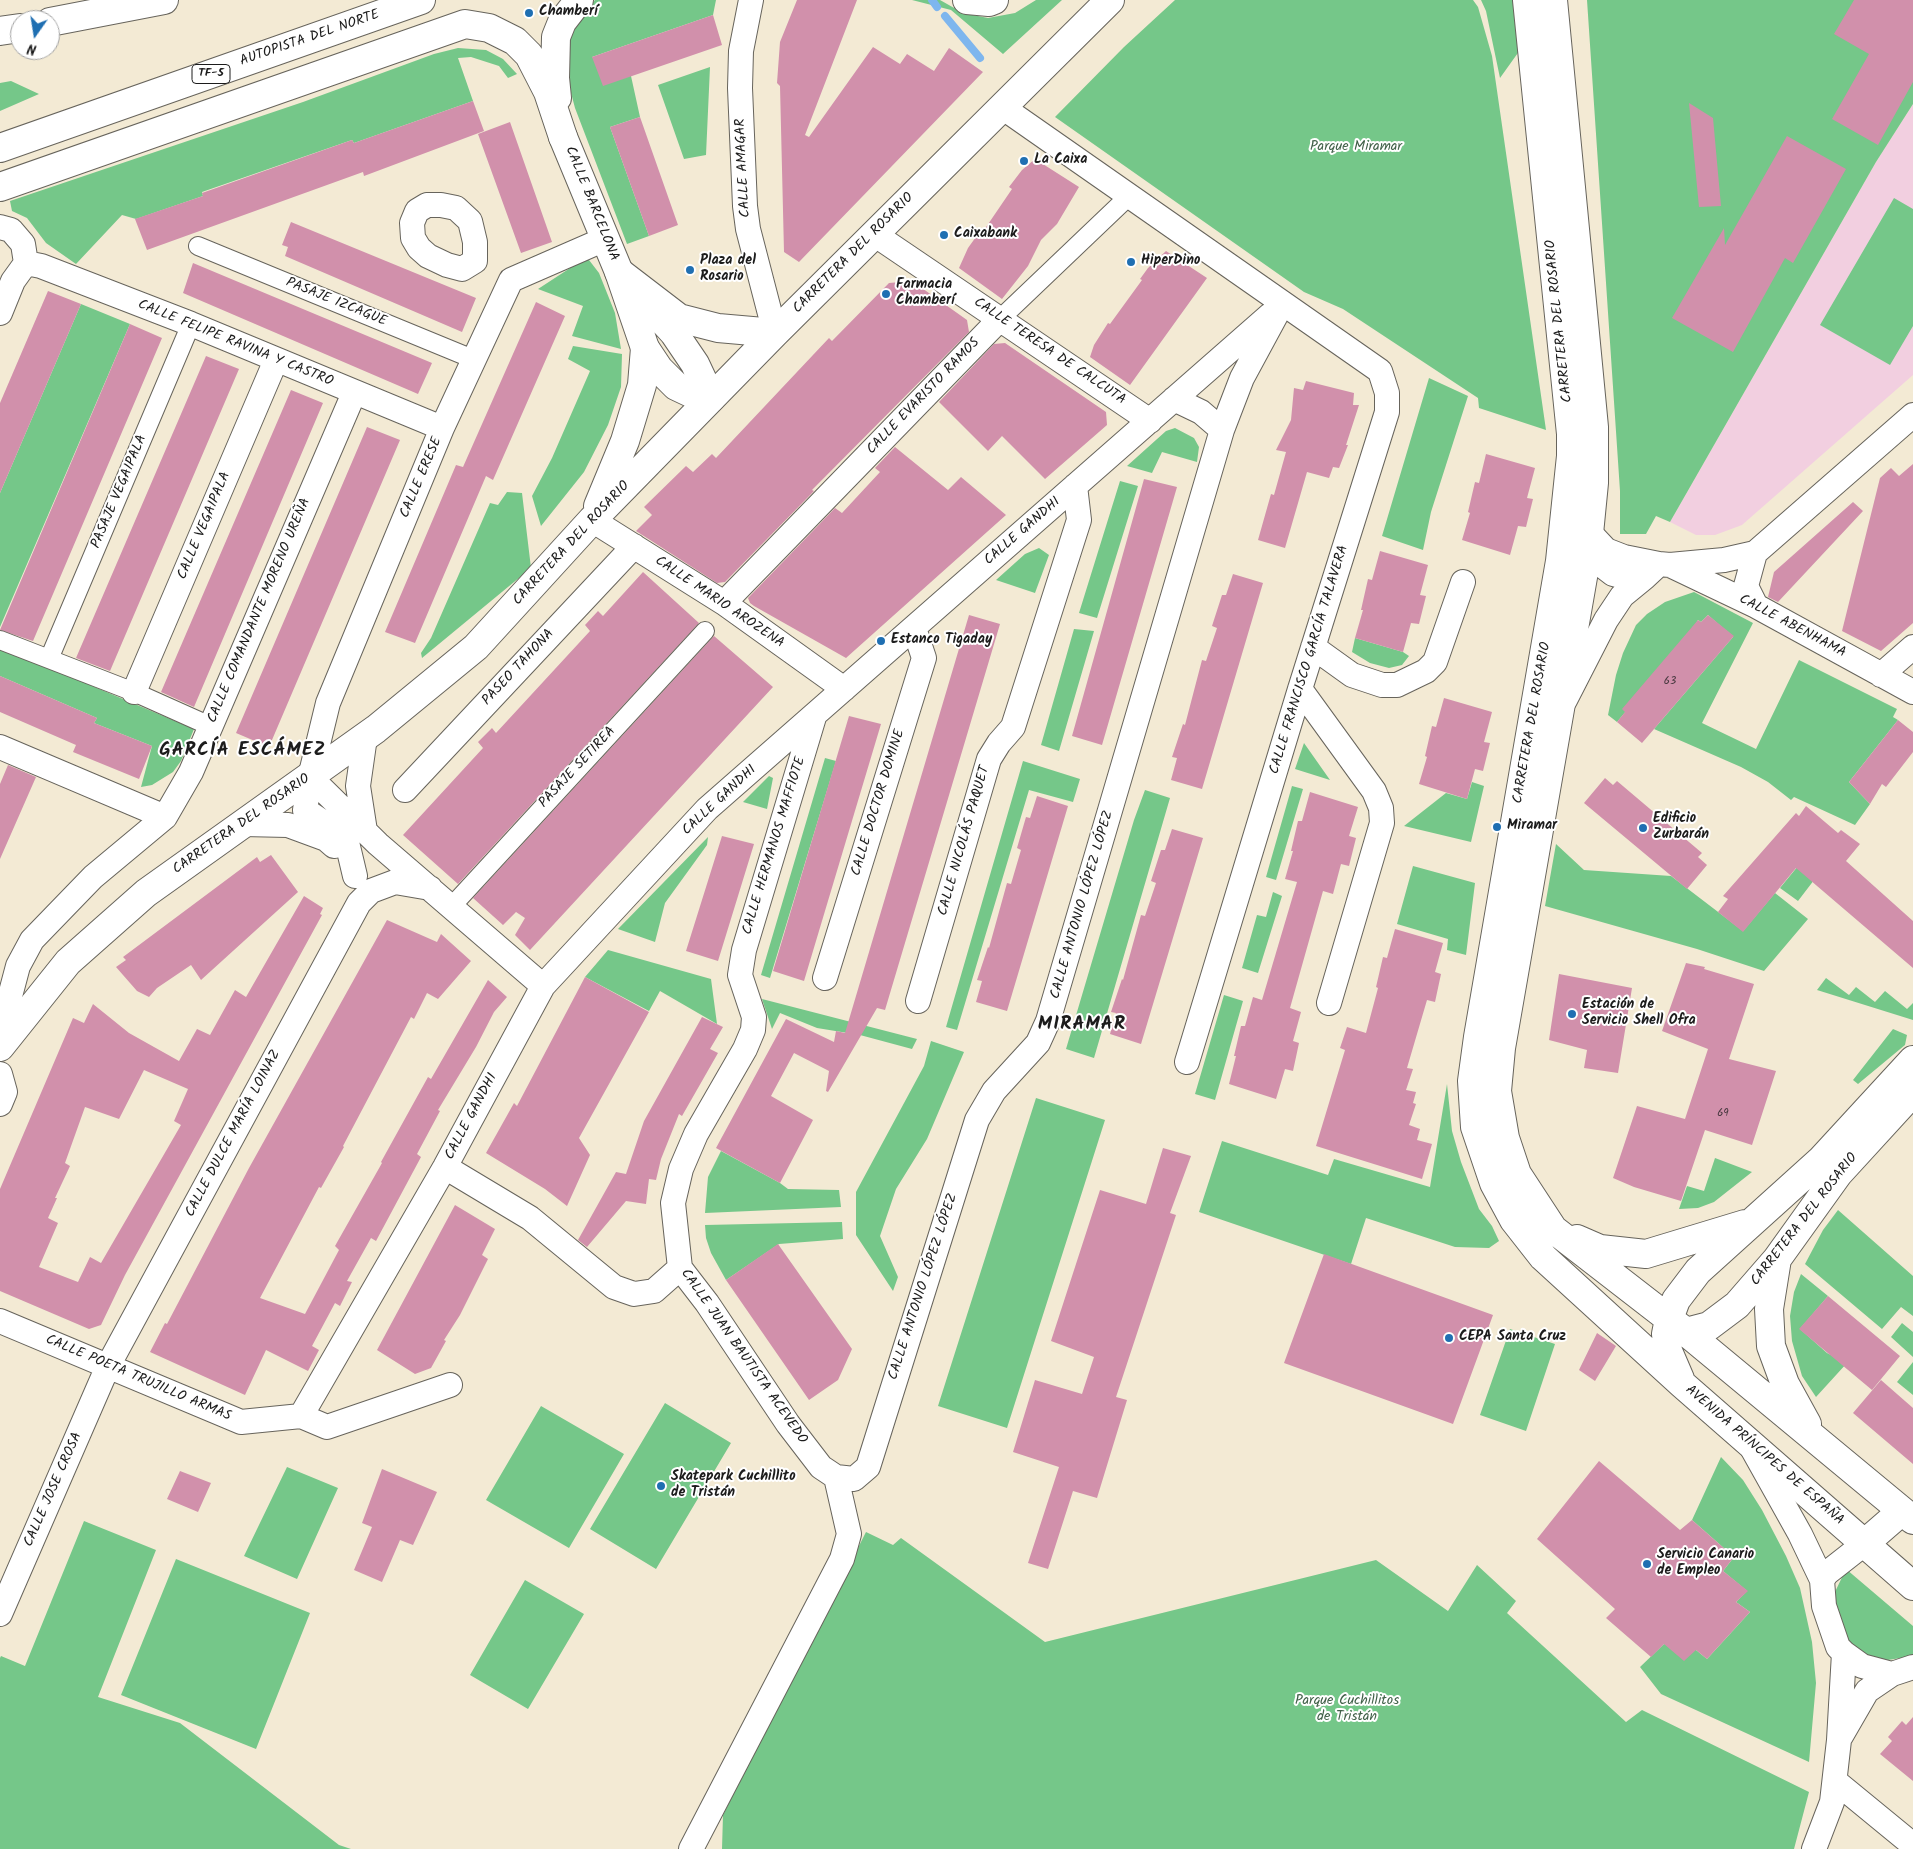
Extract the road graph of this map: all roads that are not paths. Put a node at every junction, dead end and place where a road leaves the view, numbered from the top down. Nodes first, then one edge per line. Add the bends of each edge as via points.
1 (164, 0) edge
2 (421, 0) edge
3 (579, 0) edge
4 (751, 0) edge
5 (968, 0) edge
6 (994, 0) edge
7 (1110, 0) edge
8 (1527, 0) edge
9 (1553, 0) edge
10 (60, 20) edge
11 (1002, 107) junction
12 (563, 136) junction
13 (0, 148) edge
14 (0, 187) edge
15 (1129, 196) junction
16 (0, 227) edge
17 (874, 234) junction
18 (605, 239) junction
19 (198, 246) dead end
20 (619, 272) junction
21 (13, 278) edge
22 (1282, 304) junction
23 (0, 312) edge
24 (1000, 319) junction
25 (191, 324) junction
26 (775, 332) junction
27 (646, 348) junction
28 (473, 359) junction
29 (1219, 359) junction
30 (276, 360) junction
31 (1242, 378) junction
32 (354, 392) junction
33 (711, 398) junction
34 (1174, 399) junction
35 (1913, 415) edge
36 (1150, 421) junction
37 (442, 428) junction
38 (1222, 430) junction
39 (1076, 486) junction
40 (592, 520) junction
41 (1580, 538) junction
42 (634, 546) junction
43 (1756, 553) junction
44 (1658, 569) junction
45 (1462, 582) dead end
46 (724, 603) junction
47 (1756, 606) junction
48 (914, 628) junction
49 (705, 631) dead end
50 (0, 640) edge
51 (1313, 647) junction
52 (1913, 647) edge
53 (49, 659) junction
54 (1881, 675) junction
55 (844, 689) junction
56 (1300, 690) junction
57 (134, 692) junction
58 (1913, 692) edge
59 (1560, 708) junction
60 (814, 717) junction
61 (210, 726) junction
62 (365, 737) junction
63 (0, 747) edge
64 (310, 777) junction
65 (405, 790) dead end
66 (165, 817) junction
67 (243, 824) junction
68 (365, 831) junction
69 (355, 876) junction
70 (430, 888) junction
71 (359, 903) junction
72 (452, 906) junction
73 (740, 975) joint
74 (826, 978) dead end
75 (543, 986) junction
76 (918, 1001) dead end
77 (1329, 1003) dead end
78 (3, 1010) edge
79 (0, 1034) edge
80 (0, 1047) edge
81 (1913, 1060) edge
82 (1187, 1062) dead end
83 (0, 1074) edge
84 (1913, 1092) edge
85 (0, 1104) edge
86 (445, 1167) junction
87 (1751, 1222) junction
88 (1554, 1228) junction
89 (1777, 1259) junction
90 (680, 1268) junction
91 (0, 1321) edge
92 (1617, 1325) junction
93 (1673, 1328) junction
94 (108, 1366) junction
95 (1682, 1384) junction
96 (450, 1385) dead end
97 (301, 1416) junction
98 (1816, 1438) junction
99 (1748, 1442) junction
100 (836, 1477) junction
101 (1908, 1515) edge
102 (1864, 1544) junction
103 (1822, 1580) junction
104 (1913, 1586) edge
105 (0, 1614) edge
106 (1844, 1653) junction
107 (1902, 1671) edge
108 (1839, 1740) junction
109 (1835, 1781) junction
110 (1909, 1845) edge
111 (691, 1849) edge
112 (1814, 1849) edge

1 - 10 main road
2 - 13 main road, AUTOPISTA DEL NORTE / TF-5
3 - 12 main road via 562,22 555,45 555,78
4 - 26 street, CALLE AMAGAR via 741,51 745,206
5 - 6 main road
7 - 11 main road, CARRETERA DEL ROSARIO
8 - 41 main road, CARRETERA DEL ROSARIO
9 - 41 main road, CARRETERA DEL ROSARIO via 1594,427 1594,484
11 - 15 street, CALLE FRANCISCO GARCÍA TALAVERA
11 - 17 main road, CARRETERA DEL ROSARIO
12 - 14 main road via 548,92 530,55 515,41 489,28 465,24
12 - 18 main road, CALLE BARCELONA
15 - 22 street, CALLE FRANCISCO GARCÍA TALAVERA
15 - 24 street, CALLE EVARISTO RAMOS
16 - 21 street via 11,230 23,244
17 - 24 street, CALLE TERESA DE CALCUTA
17 - 26 main road, CARRETERA DEL ROSARIO
18 - 20 main road, CALLE BARCELONA
18 - 28 street, CALLE ERESE via 510,280
19 - 28 street, PASAJE IZCAGUE
20 - 26 main road via 679,318 718,328
20 - 27 main road, CALLE BARCELONA
20 - 33 main road via 674,334 695,364
21 - 23 street
21 - 25 street, CALLE FELIPE RAVINA Y CASTRO via 41,266
22 - 29 street, CALLE GANDHI
22 - 31 street, CALLE ANTONIO LÓPEZ LÓPEZ
22 - 51 street, CALLE FRANCISCO GARCÍA TALAVERA via 1380,371 1387,393 1387,412
24 - 36 street, CALLE TERESA DE CALCUTA
24 - 46 street, CALLE EVARISTO RAMOS
25 - 30 street, CALLE FELIPE RAVINA Y CASTRO
25 - 53 street, PASAJE VEGAIPALA
26 - 33 main road, CARRETERA DEL ROSARIO
27 - 33 main road via 676,386
27 - 40 main road via 642,385 628,432
28 - 37 street, CALLE ERESE
29 - 31 street
29 - 34 street, CALLE GANDHI
30 - 32 street, CALLE FELIPE RAVINA Y CASTRO
30 - 57 street, CALLE VEGAIPALA
31 - 38 street, CALLE ANTONIO LÓPEZ LÓPEZ
32 - 37 street, CALLE FELIPE RAVINA Y CASTRO
32 - 61 street, CALLE COMANDANTE MORENO UREÑA
33 - 40 main road, CARRETERA DEL ROSARIO
34 - 36 street, CALLE GANDHI
34 - 38 street via 1201,412
35 - 43 street
36 - 39 street, CALLE GANDHI
37 - 64 street, CALLE ERESE via 328,703
38 - 100 street, CALLE ANTONIO LÓPEZ LÓPEZ via 1048,1021 1038,1043 994,1091 977,1120 868,1467 854,1479
39 - 48 street, CALLE GANDHI
39 - 76 street, CALLE NICOLÁS PAQUET via 1079,520 1013,728 989,759
40 - 42 street, CALLE MARIO AROZENA
40 - 62 main road, CARRETERA DEL ROSARIO via 476,647
41 - 44 street via 1613,574 1628,578
41 - 59 main road, CARRETERA DEL ROSARIO
41 - 92 main road, CARRETERA DEL ROSARIO via 1560,561 1472,1081 1475,1127 1494,1183 1514,1220 1543,1257
42 - 46 street, CALLE MARIO AROZENA
42 - 65 street, PASEO TAHONA
43 - 44 street
43 - 47 street via 1746,586
44 - 47 street, CALLE ABENHAMA
44 - 59 street via 1622,596
45 - 51 street via 1435,662 1426,671 1397,684 1382,685 1352,675
46 - 55 street, CALLE MARIO AROZENA
47 - 54 street, CALLE ABENHAMA
48 - 55 street, CALLE GANDHI
48 - 74 street, CALLE DOCTOR DOMINE via 924,658
49 - 72 street, PASAJE SETIREA
50 - 53 street
51 - 56 street, CALLE FRANCISCO GARCÍA TALAVERA
52 - 54 street
53 - 57 street
54 - 58 street, CALLE ABENHAMA
55 - 60 street, CALLE GANDHI
56 - 77 street via 1374,791 1381,808 1382,823
56 - 82 street, CALLE FRANCISCO GARCÍA TALAVERA
57 - 61 street
59 - 88 main road, CARRETERA DEL ROSARIO via 1501,1048 1497,1091 1504,1138 1517,1174
60 - 73 street, CALLE HERMANOS MAFFIOTE via 744,950
60 - 75 street, CALLE GANDHI via 707,809
61 - 66 street, CALLE COMANDANTE MORENO UREÑA via 191,772
62 - 64 main road, CARRETERA DEL ROSARIO
62 - 68 street via 358,786
63 - 66 street
64 - 67 main road, CARRETERA DEL ROSARIO
64 - 68 street
64 - 69 street, CALLE ERESE via 305,810 346,838
66 - 78 street, CALLE COMANDANTE MORENO UREÑA via 93,877 32,940 18,966
67 - 69 street via 288,825 326,839 344,855
67 - 80 main road, CARRETERA DEL ROSARIO via 146,893 68,962
68 - 70 street
69 - 71 street
70 - 71 street via 395,882 371,891
70 - 72 street
71 - 94 street, CALLE DULCE MARÍA LOINAZ
72 - 75 street
73 - 90 street, CALLE JUAN BAUTISTA ACEVEDO via 754,1017 753,1030 696,1134 681,1169 674,1203
75 - 86 street, CALLE GANDHI
78 - 79 street, CALLE COMANDANTE MORENO UREÑA
81 - 87 main road, CARRETERA DEL ROSARIO via 1821,1160
83 - 85 street via 5,1092
84 - 89 main road, CARRETERA DEL ROSARIO via 1838,1174
86 - 90 street via 530,1218 614,1287 634,1294 654,1291
86 - 97 street, CALLE GANDHI
87 - 88 main road, CARRETERA DEL ROSARIO via 1646,1254 1600,1249
87 - 93 main road via 1698,1271 1676,1300
88 - 93 main road, CARRETERA DEL ROSARIO
89 - 93 main road, CARRETERA DEL ROSARIO via 1737,1305 1709,1326
89 - 98 main road via 1769,1309 1771,1346 1785,1384
90 - 100 street, CALLE JUAN BAUTISTA ACEVEDO via 788,1424 821,1467
91 - 94 street, CALLE POETA TRUJILLO ARMAS
92 - 93 main road, CARRETERA DEL ROSARIO
92 - 95 main road, AVENIDA PRÍNCIPES DE ESPAÑA
93 - 95 main road via 1668,1351
93 - 98 main road
94 - 97 street, CALLE POETA TRUJILLO ARMAS via 241,1422
94 - 105 street, CALLE JOSE CROSA
95 - 99 main road, AVENIDA PRÍNCIPES DE ESPAÑA
96 - 97 street, CALLE POETA TRUJILLO ARMAS via 327,1427
98 - 101 main road
99 - 102 main road, AVENIDA PRÍNCIPES DE ESPAÑA
99 - 103 street
100 - 111 street via 849,1534 842,1560
101 - 102 main road
102 - 103 street
102 - 104 main road, AVENIDA PRÍNCIPES DE ESPAÑA
103 - 106 street via 1824,1606 1838,1647
106 - 107 street via 1862,1666
106 - 108 street
107 - 108 street via 1867,1691
108 - 109 street
109 - 110 street
109 - 112 street via 1832,1802

